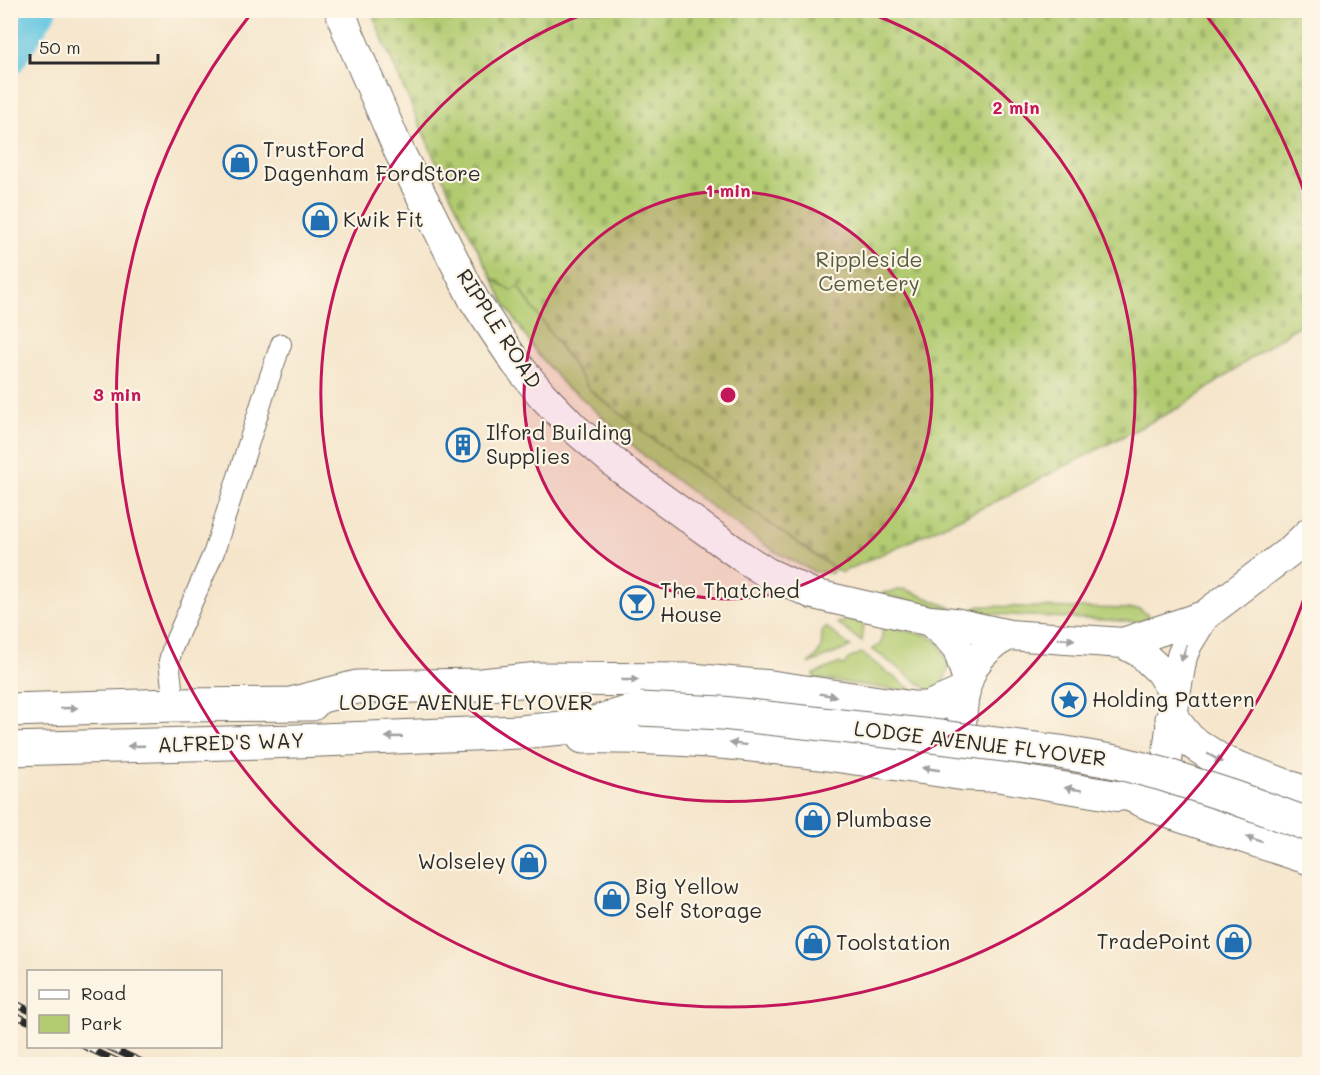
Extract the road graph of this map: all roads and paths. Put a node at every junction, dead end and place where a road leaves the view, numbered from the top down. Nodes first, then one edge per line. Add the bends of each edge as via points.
1 (340, 10) edge
2 (282, 344) dead end
3 (1310, 532) edge
4 (1204, 616) junction
5 (930, 621) junction
6 (1009, 635) junction
7 (1123, 643) junction
8 (965, 685) junction
9 (291, 704) junction
10 (174, 705) junction
11 (1174, 707) junction
12 (640, 709) junction
13 (10, 710) edge
14 (452, 734) junction
15 (10, 749) edge
16 (989, 775) junction
17 (1131, 795) junction
18 (1310, 795) edge
19 (1310, 825) edge
20 (1310, 858) edge

1 - 5 main road, RIPPLE ROAD via 399,151 474,300 542,395 623,470 766,572 813,594
2 - 10 street via 214,552 173,646 169,661
3 - 4 main road
4 - 7 main road
4 -> 11 main road via 1182,656
5 - 6 main road, RIPPLE ROAD
5 - 8 main road via 958,649
6 -> 7 main road, RIPPLE ROAD
6 - 8 main road via 978,658
7 - 11 main road via 1159,670
9 -> 8 highway via 357,687 481,685 539,679 702,681 928,708
8 - 16 main road via 963,742 969,757
9 - 10 highway, ALFRED'S WAY
9 - 12 highway, LODGE AVENUE FLYOVER via 583,700
13 -> 10 highway, ALFRED'S WAY
11 - 17 main road via 1164,768 1154,783
11 -> 18 highway via 1189,740 1222,762
12 - 14 highway, LODGE AVENUE FLYOVER via 584,726
12 - 19 highway, LODGE AVENUE FLYOVER, bridge via 733,714 1071,754 1162,774
14 -> 15 highway, ALFRED'S WAY
16 -> 14 highway via 724,742
17 -> 16 main road
20 -> 17 highway

